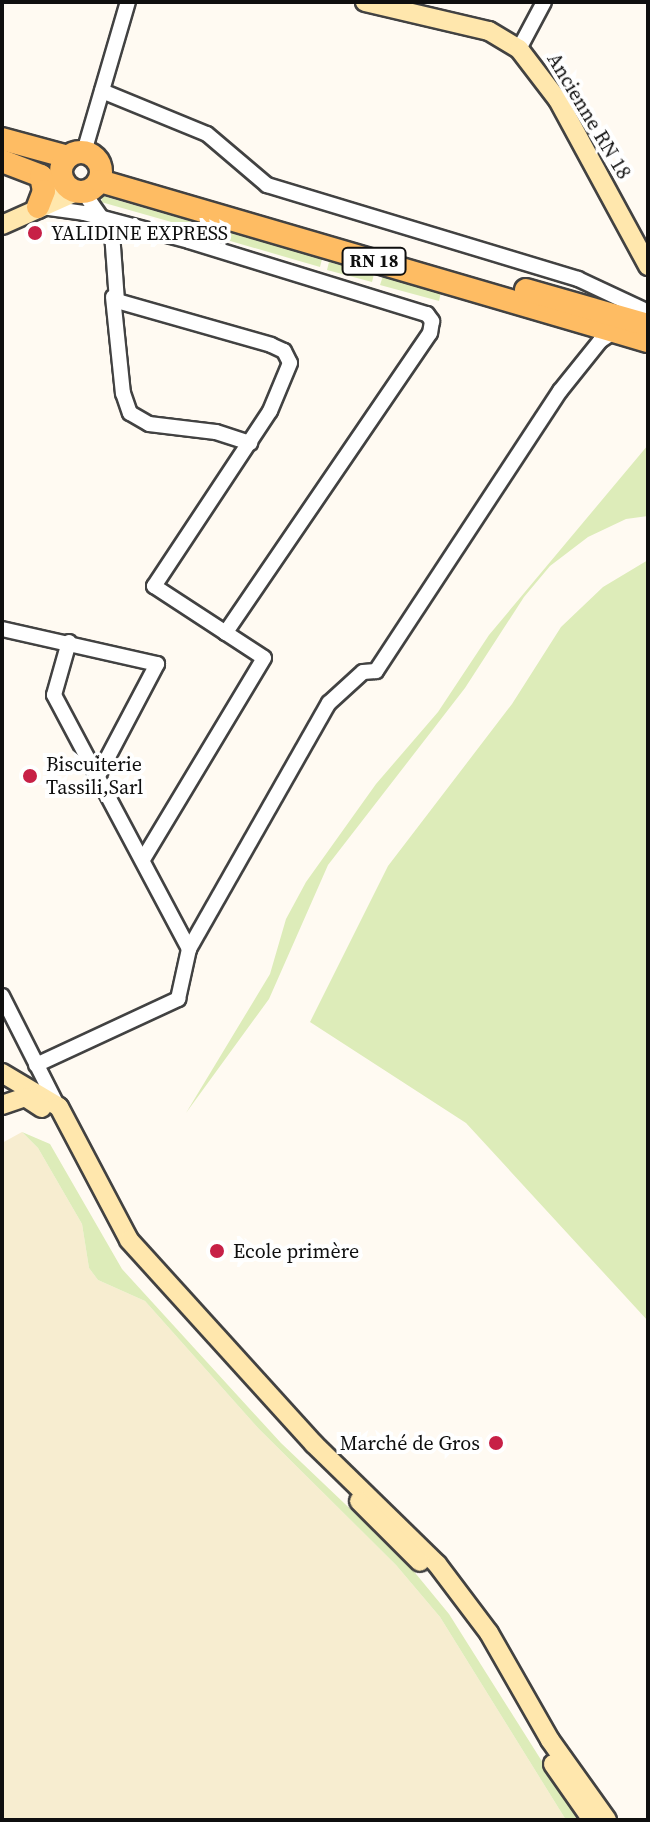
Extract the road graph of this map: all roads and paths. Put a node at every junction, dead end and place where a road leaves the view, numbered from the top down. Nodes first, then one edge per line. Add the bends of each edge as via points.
1 (128, 2) edge
2 (365, 2) edge
3 (544, 2) edge
4 (519, 49) junction
5 (102, 91) junction
6 (2, 139) edge
7 (2, 153) edge
8 (2, 161) edge
9 (79, 173) junction
10 (41, 205) junction
11 (100, 217) junction
12 (2, 225) edge
13 (648, 266) edge
14 (113, 297) junction
15 (646, 314) edge
16 (585, 323) junction
17 (614, 323) junction
18 (648, 341) edge
19 (594, 349) junction
20 (250, 443) junction
21 (2, 629) edge
22 (225, 633) junction
23 (69, 642) junction
24 (97, 778) junction
25 (143, 859) junction
26 (189, 949) junction
27 (2, 996) edge
28 (36, 1065) junction
29 (2, 1073) edge
30 (2, 1080) edge
31 (2, 1093) edge
32 (2, 1105) edge
33 (59, 1107) junction
34 (592, 1820) edge
35 (607, 1820) edge

1 - 5 street
2 - 4 main road, Ancienne RN 18 via 489,31
3 - 4 street
4 - 13 main road, Ancienne RN 18 via 558,100
5 - 9 street
5 - 15 street via 207,134 267,185 578,279
6 - 9 main road, RN 18
7 - 9 main road, RN 18
8 - 10 main road via 41,176
9 - 10 main road
9 - 11 street
9 - 16 main road, RN 18
9 - 17 main road, RN 18
10 - 11 street
10 - 12 main road
11 - 14 street via 112,233
11 - 22 street via 427,314 433,324
14 - 20 street via 123,393 130,413 149,424 216,432
14 - 20 street via 284,351 290,363 287,380
15 - 17 main road, RN 18
16 - 17 main road, RN 18
16 - 19 street via 595,335
17 - 18 main road, RN 18
17 - 19 street
19 - 26 street via 560,391 376,671 354,678 329,703
20 - 22 street via 154,586
21 - 23 street
22 - 25 street via 264,658
23 - 24 street via 54,695
23 - 24 street via 157,664
24 - 25 street
25 - 26 street
26 - 28 street via 178,999
27 - 28 street
28 - 33 street
29 - 33 main road
30 - 31 main road
32 - 34 main road via 25,1097 47,1112 127,1255 293,1439 434,1579 480,1640 530,1730
33 - 35 main road via 129,1240 314,1444 437,1564 489,1633 550,1740

